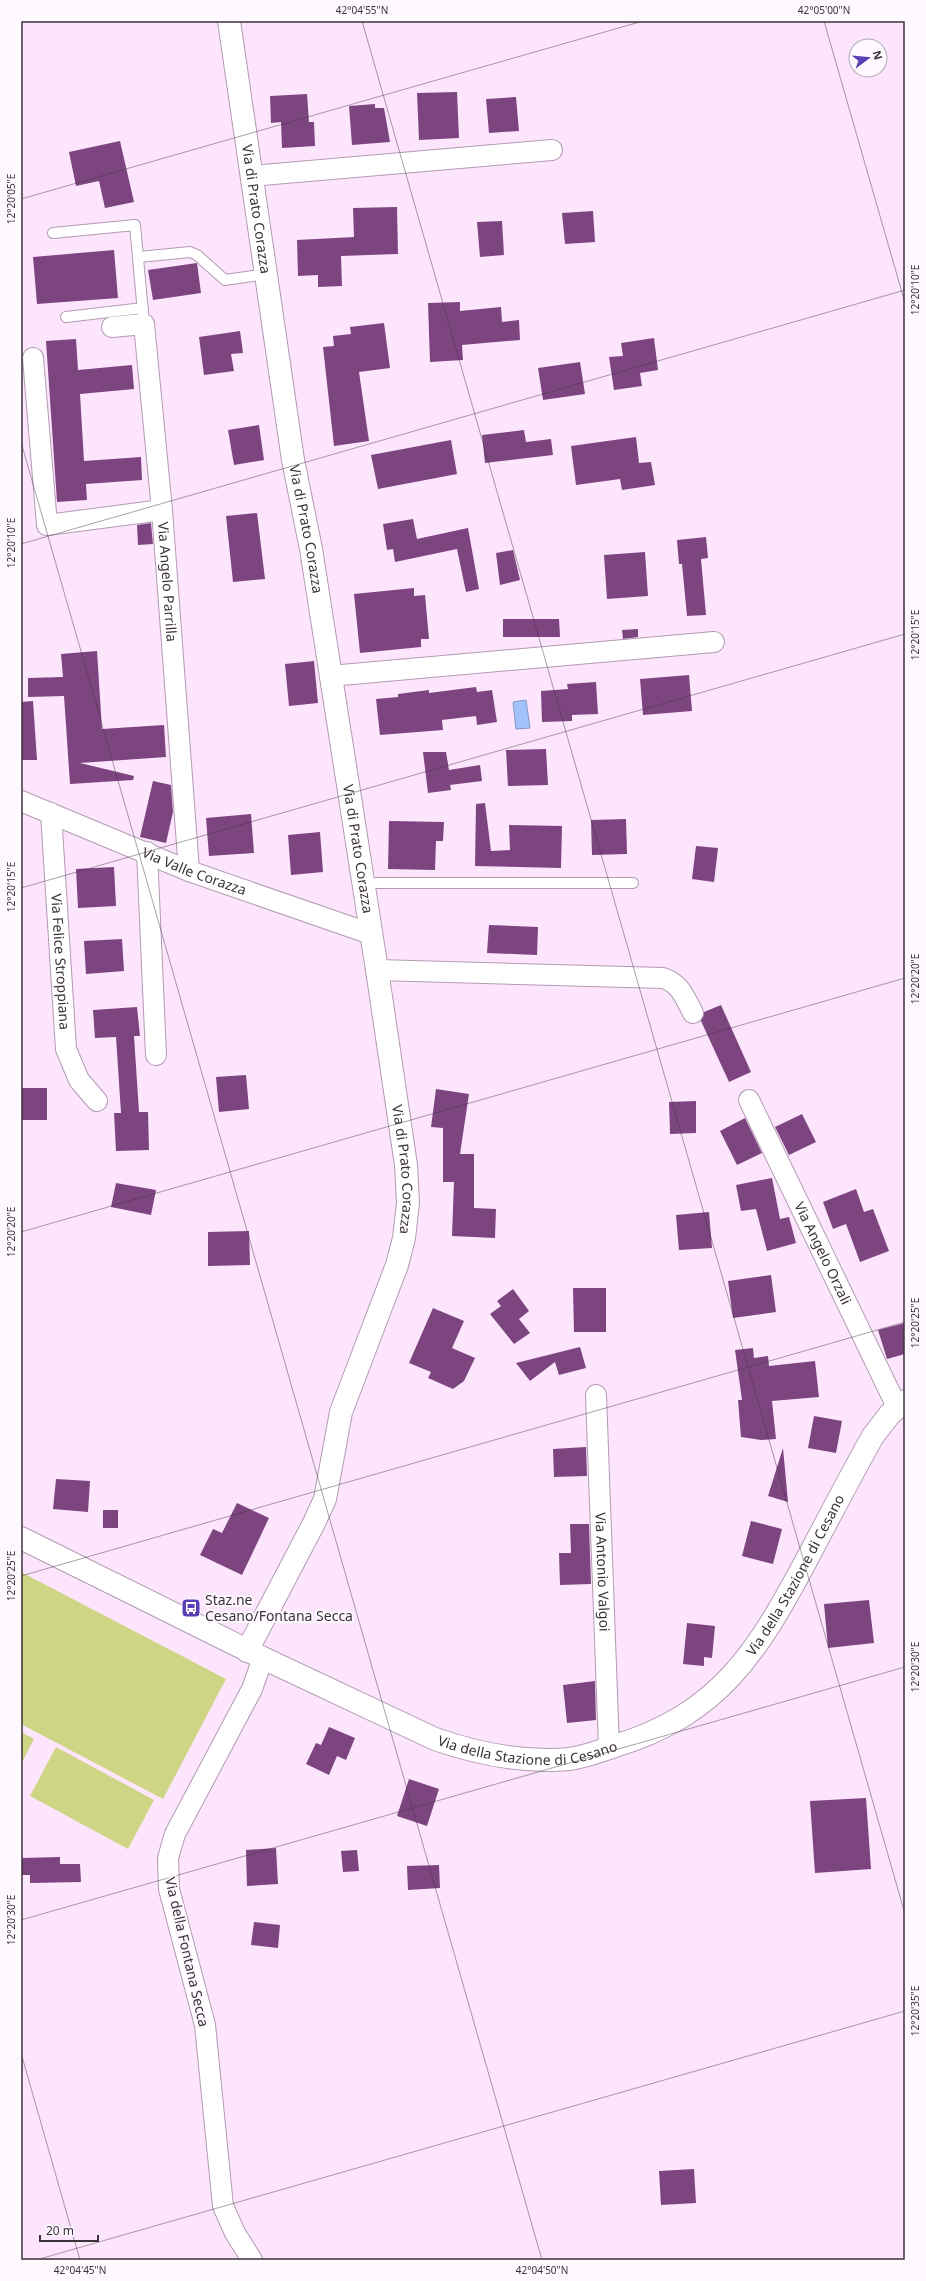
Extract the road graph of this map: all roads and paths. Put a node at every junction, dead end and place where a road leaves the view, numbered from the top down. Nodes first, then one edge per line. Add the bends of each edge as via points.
1 (229, 21) edge
2 (552, 150) dead end
3 (251, 176) junction
4 (53, 233) dead end
5 (139, 257) junction
6 (266, 274) junction
7 (143, 316) junction
8 (66, 317) dead end
9 (112, 327) dead end
10 (33, 358) dead end
11 (162, 510) junction
12 (714, 642) dead end
13 (330, 676) junction
14 (21, 801) edge
15 (51, 813) junction
16 (147, 852) junction
17 (189, 872) junction
18 (363, 883) junction
19 (633, 883) dead end
20 (371, 934) junction
21 (377, 970) junction
22 (693, 1013) dead end
23 (156, 1054) dead end
24 (749, 1100) dead end
25 (97, 1101) dead end
26 (596, 1395) dead end
27 (901, 1404) edge
28 (21, 1538) edge
29 (255, 1654) junction
30 (609, 1748) junction
31 (252, 2260) edge

1 - 3 street, Via di Prato Corazza
2 - 3 street
3 - 6 street, Via di Prato Corazza
4 - 5 lane via 135,225
5 - 6 lane via 190,252 198,255 225,280
5 - 7 lane
6 - 13 street, Via di Prato Corazza via 294,460 312,549
7 - 8 lane
7 - 9 street
7 - 11 street, Via Angelo Parrilla
10 - 11 street via 47,525
11 - 17 street, Via Angelo Parrilla
12 - 13 street
13 - 18 street, Via di Prato Corazza
14 - 15 street, Via Valle Corazza
15 - 16 street, Via Valle Corazza
15 - 25 street, Via Felice Stroppiana via 66,1049 79,1080
16 - 17 street, Via Valle Corazza
16 - 23 street
17 - 20 street, Via Valle Corazza
18 - 19 lane
18 - 20 street, Via di Prato Corazza
20 - 21 street, Via di Prato Corazza
21 - 22 street via 662,978 680,989
21 - 29 street, Via di Prato Corazza via 406,1165 408,1203 404,1238 395,1271 341,1412 328,1487 320,1512
24 - 27 street, Via Angelo Orzali
26 - 30 street, Via Antonio Valgoi
27 - 30 street, Via della Stazione di Cesano via 873,1436 782,1606 753,1652 720,1688 684,1716 653,1733
28 - 29 street, Via della Stazione di Cesano
29 - 30 street, Via della Stazione di Cesano via 435,1739 463,1749 513,1758 554,1760 583,1756
29 - 31 street, Via della Fontana Secca via 252,1689 176,1834 168,1858 167,1873 176,1919 204,2025 223,2206 235,2234

